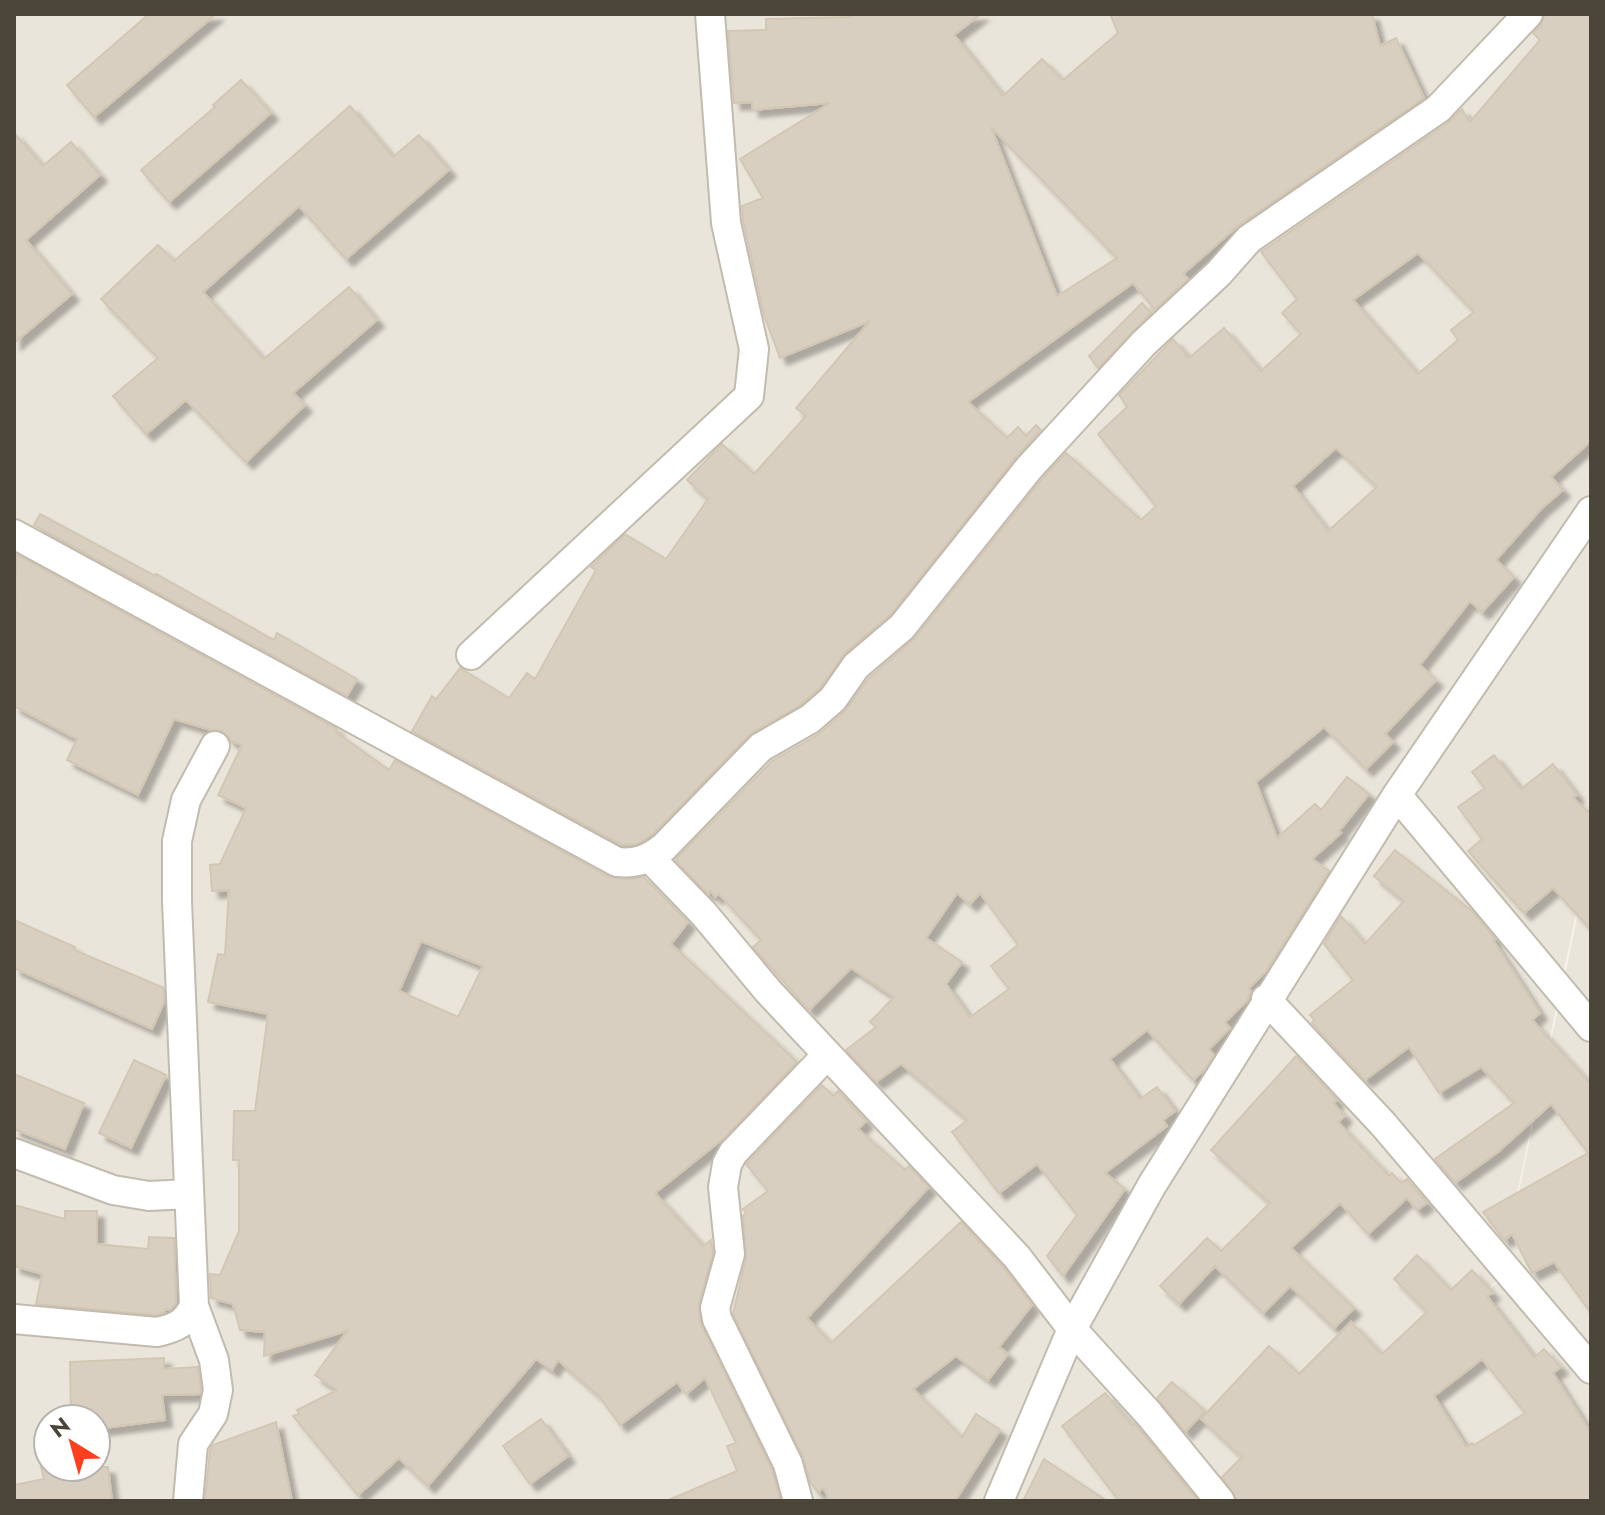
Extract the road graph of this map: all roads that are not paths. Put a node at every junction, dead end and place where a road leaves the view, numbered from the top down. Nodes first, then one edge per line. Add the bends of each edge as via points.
1 (710, 14) edge
2 (1528, 14) edge
3 (1591, 511) edge
4 (14, 534) edge
5 (471, 655) dead end
6 (215, 746) dead end
7 (1397, 795) junction
8 (650, 858) junction
9 (1266, 999) junction
10 (1591, 1027) edge
11 (827, 1055) junction
12 (14, 1153) edge
13 (189, 1194) junction
14 (194, 1306) junction
15 (14, 1319) edge
16 (1072, 1329) junction
17 (1591, 1369) edge
18 (188, 1501) edge
19 (798, 1501) edge
20 (999, 1501) edge
21 (1220, 1501) edge

1 - 5 street via 726,223 754,349 749,396
2 - 8 street via 1438,109 1249,239 1029,468 902,627 856,666 833,699 761,747
3 - 7 street
4 - 8 street via 617,862
6 - 13 street via 186,800 177,841
7 - 9 street
7 - 10 street
8 - 11 street
9 - 16 street via 1152,1185
9 - 17 street via 1383,1124
11 - 16 street via 1017,1257
11 - 19 street via 733,1153 723,1175 730,1254 715,1308 717,1319 788,1464
12 - 13 street via 113,1190 149,1196
13 - 14 street
14 - 15 street via 187,1320 157,1332
14 - 18 street via 214,1360 218,1390 213,1414 193,1444
16 - 20 street
16 - 21 street

